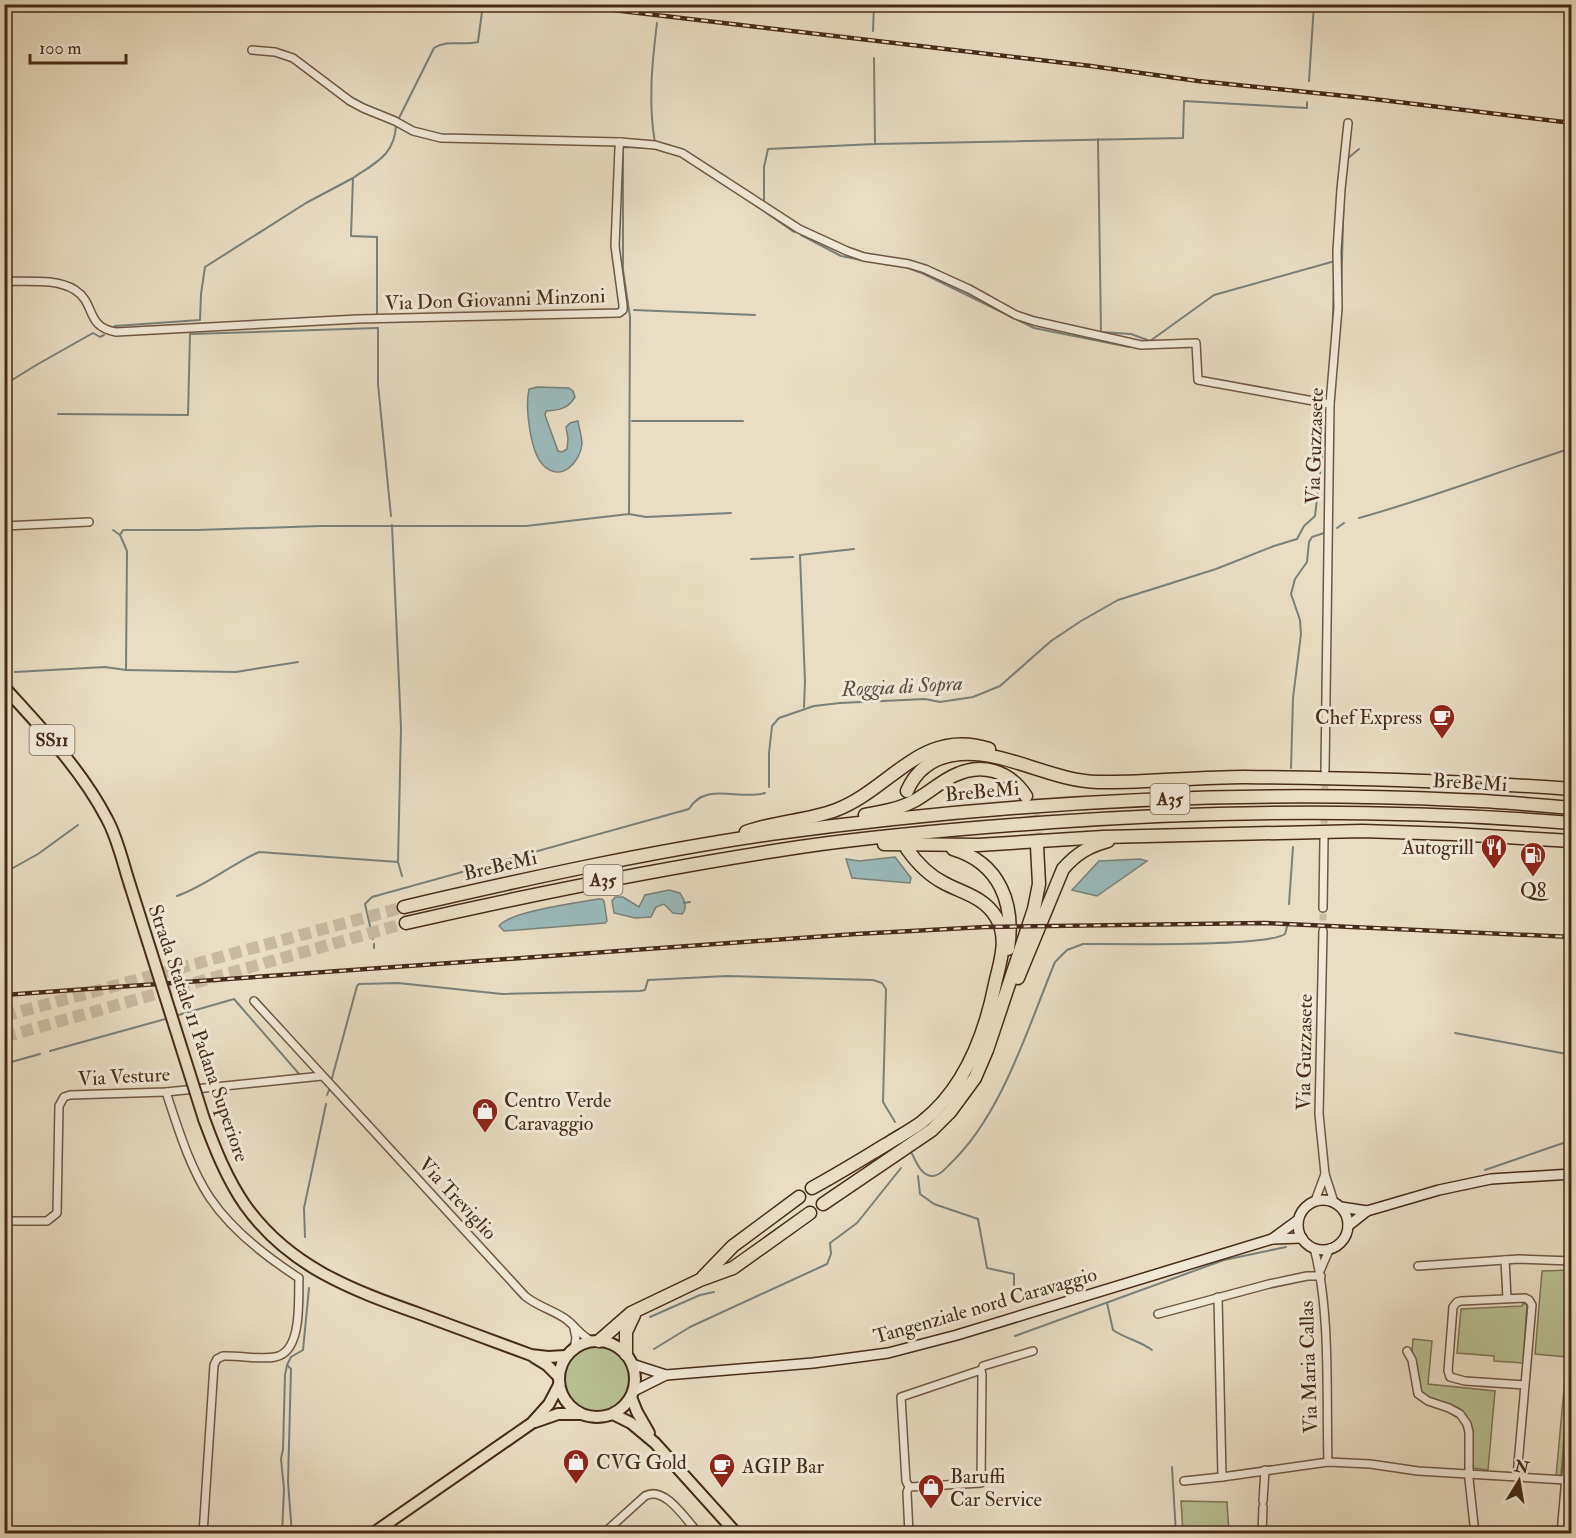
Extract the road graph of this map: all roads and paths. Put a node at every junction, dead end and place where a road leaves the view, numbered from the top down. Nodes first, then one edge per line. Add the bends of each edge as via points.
1 (252, 50) dead end
2 (1348, 123) dead end
3 (620, 142) junction
4 (4, 281) edge
5 (1330, 404) junction
6 (89, 522) dead end
7 (4, 526) edge
8 (4, 687) edge
9 (1036, 770) junction
10 (1325, 770) tunnel mouth
11 (1572, 789) edge
12 (907, 791) dead end
13 (1026, 795) tunnel mouth
14 (1572, 808) edge
15 (1572, 823) edge
16 (770, 834) junction
17 (1134, 836) junction
18 (1324, 839) tunnel mouth
19 (729, 841) junction
20 (1572, 841) edge
21 (934, 845) junction
22 (1037, 846) tunnel mouth
23 (802, 847) junction
24 (907, 849) dead end
25 (404, 908) tunnel mouth
26 (1323, 908) tunnel mouth
27 (406, 923) tunnel mouth
28 (1323, 931) tunnel mouth
29 (994, 988) junction
30 (254, 1001) dead end
31 (996, 1025) junction
32 (324, 1078) junction
33 (166, 1092) junction
34 (1324, 1174) junction
35 (1572, 1174) edge
36 (812, 1188) dead end
37 (799, 1197) dead end
38 (1315, 1201) junction
39 (823, 1204) dead end
40 (1337, 1205) junction
41 (1367, 1211) junction
42 (810, 1213) dead end
43 (1298, 1220) junction
44 (4, 1221) edge
45 (1348, 1226) junction
46 (1302, 1238) junction
47 (1272, 1239) junction
48 (1314, 1248) junction
49 (1329, 1248) junction
50 (1505, 1260) junction
51 (1572, 1261) edge
52 (1418, 1266) dead end
53 (1321, 1274) junction
54 (700, 1280) junction
55 (1218, 1297) junction
56 (1507, 1298) junction
57 (638, 1310) junction
58 (1158, 1314) dead end
59 (574, 1328) junction
60 (596, 1341) junction
61 (1033, 1351) dead end
62 (1407, 1351) dead end
63 (570, 1352) junction
64 (531, 1355) junction
65 (629, 1359) junction
66 (983, 1366) dead end
67 (666, 1375) junction
68 (559, 1381) junction
69 (1525, 1385) junction
70 (632, 1394) junction
71 (1572, 1409) edge
72 (581, 1414) junction
73 (613, 1414) junction
74 (532, 1424) junction
75 (1570, 1438) edge
76 (655, 1443) junction
77 (1328, 1462) junction
78 (1265, 1470) junction
79 (1469, 1473) junction
80 (1517, 1476) junction
81 (1222, 1477) junction
82 (1565, 1480) junction
83 (1184, 1481) dead end
84 (909, 1487) junction
85 (1568, 1495) edge
86 (202, 1533) edge
87 (372, 1533) edge
88 (603, 1533) edge
89 (699, 1533) edge
90 (737, 1533) edge
91 (909, 1533) edge
92 (1262, 1533) edge
93 (1475, 1533) edge
94 (1561, 1533) edge

1 - 3 street via 293,58 350,101 425,135
2 - 5 street, Via Guzzasete
3 - 4 street, Via Don Giovanni Minzoni via 615,246 623,305 619,313 358,319 116,332 96,323 83,298 70,287
3 - 5 street via 655,145 682,153 765,208 847,252 925,269 1017,315 1141,345 1197,343 1198,380
5 - 10 street, Via Guzzasete
6 - 7 street
8 - 64 main road, Strada Statale 11 Padana Superiore / SS11, bridge via 59,748 111,826 204,1119 226,1173 246,1206 275,1239 310,1267 348,1288
9 - 11 highway via 1097,782 1242,777
9 - 12 highway via 987,755 956,754 922,768
9 - 19 highway via 984,747 941,746 920,755 845,807 820,816 768,825
13 - 16 highway via 1007,776 975,769 954,775 889,810 794,825
14 - 16 highway, BreBeMi / A35 via 1460,800 1179,799 1019,807
15 - 23 highway, BreBeMi / A35 via 1394,814 1237,813 1016,824
16 - 19 highway, BreBeMi / A35
17 - 20 highway via 1362,831
17 - 21 highway
17 - 31 highway via 1095,844 1063,869
18 - 26 street
19 - 25 highway, BreBeMi / A35 via 546,875
21 - 23 highway
21 - 29 highway via 972,857 1002,888 1011,932
22 - 31 highway via 1039,885 1034,909
23 - 27 highway, BreBeMi / A35 via 558,889
24 - 29 highway via 929,873 977,898 997,918 1003,948
28 - 34 street, Via Guzzasete via 1319,1114
29 - 36 highway via 971,1058 943,1101 907,1132
30 - 32 street, Via Treviglio
31 - 39 highway via 975,1078 950,1112 932,1130
32 - 33 street, Via Vesture
32 - 59 street, Via Treviglio via 521,1292 568,1320
33 - 44 street, Via Vesture via 64,1097 58,1118 57,1212 47,1221
33 - 86 street via 188,1157 211,1199 248,1240 299,1278 294,1342 277,1357 223,1356 214,1365
34 - 38 street, Via Guzzasete
34 - 40 street, Via Guzzasete
35 - 41 main road via 1491,1179
37 - 54 highway via 733,1246
38 - 40 main road
38 - 43 main road, Tangenziale nord Caravaggio
40 - 41 main road
40 - 45 main road
41 - 45 main road
42 - 54 highway via 733,1268
43 - 46 main road
43 - 47 main road, Tangenziale nord Caravaggio
45 - 49 main road via 1343,1239
46 - 47 main road, Tangenziale nord Caravaggio
46 - 48 main road
47 - 67 main road, Tangenziale nord Caravaggio via 888,1353
48 - 49 main road
48 - 53 street, Via Maria Callas
49 - 53 street, Via Maria Callas
50 - 51 street
50 - 52 street
50 - 56 street
53 - 55 street
53 - 77 street, Via Maria Callas
54 - 57 highway
55 - 58 street
55 - 81 street
56 - 69 street via 1525,1298 1532,1305
56 - 69 street via 1459,1301 1454,1305 1448,1371 1454,1380
57 - 60 highway
57 - 65 highway via 626,1332
59 - 60 street, Via Treviglio
59 - 63 street via 576,1338
60 - 63 main road
60 - 65 main road via 614,1345
61 - 66 street
62 - 79 street via 1418,1394 1460,1414 1467,1425
63 - 64 main road, Strada Statale 11 Padana Superiore via 548,1357
63 - 68 main road via 562,1364
64 - 68 main road, Strada Statale 11 Padana Superiore via 547,1365
65 - 67 main road, Tangenziale nord Caravaggio
65 - 70 main road via 635,1375
67 - 70 main road, Tangenziale nord Caravaggio
68 - 72 main road via 565,1400
68 - 74 main road via 549,1404
69 - 80 street
70 - 73 main road
70 - 76 main road via 636,1412
71 - 75 street
72 - 73 main road via 596,1418
72 - 74 main road via 558,1414
73 - 76 main road
74 - 87 main road
75 - 82 street
76 - 90 main road
77 - 78 street
77 - 79 street
78 - 81 street
78 - 92 street
79 - 80 street
79 - 93 street
80 - 82 street
81 - 83 street
82 - 85 street
84 - 84 street via 901,1397 981,1370 981,1483
84 - 91 street
85 - 94 street
88 - 89 street via 653,1493 665,1496

